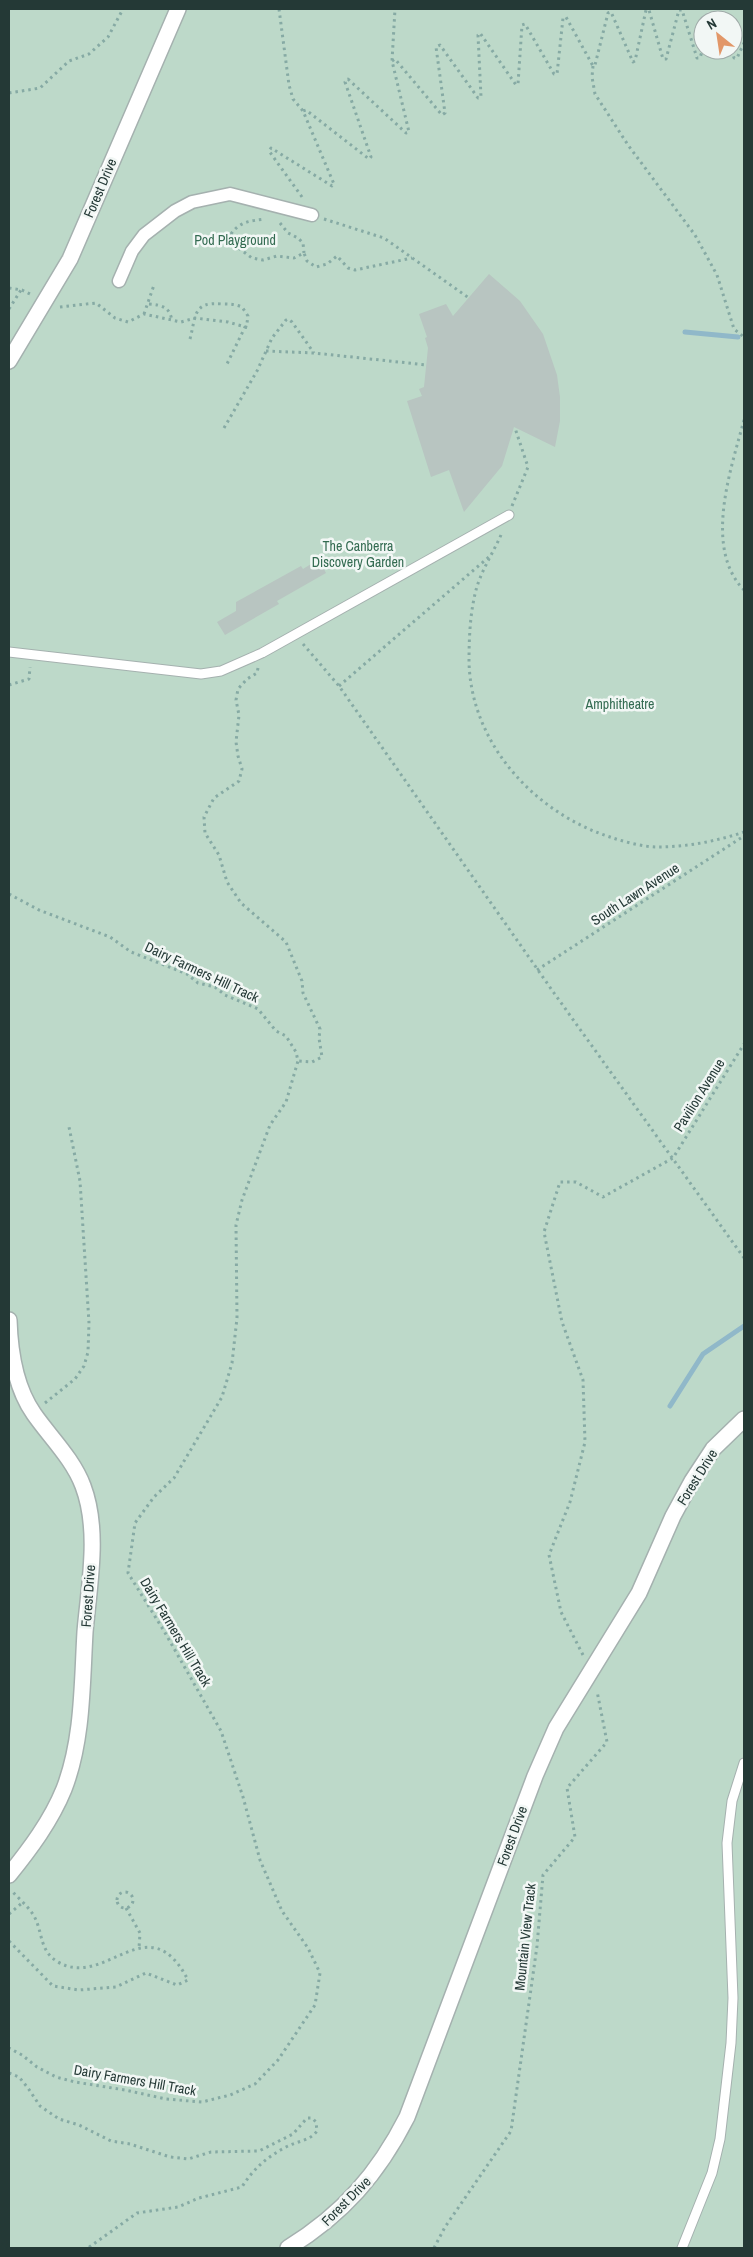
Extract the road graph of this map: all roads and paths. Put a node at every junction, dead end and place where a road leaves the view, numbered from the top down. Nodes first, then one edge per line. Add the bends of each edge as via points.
1 (123, 9) edge
2 (178, 9) edge
3 (279, 9) edge
4 (395, 9) edge
5 (693, 45) edge
6 (392, 60) junction
7 (593, 66) junction
8 (9, 93) edge
9 (303, 112) junction
10 (312, 215) junction
11 (271, 219) dead end
12 (276, 221) dead end
13 (231, 234) junction
14 (217, 242) dead end
15 (304, 253) junction
16 (412, 258) junction
17 (119, 281) dead end
18 (154, 285) dead end
19 (9, 288) edge
20 (469, 298) dead end
21 (149, 304) junction
22 (55, 308) dead end
23 (9, 309) edge
24 (144, 314) junction
25 (195, 318) junction
26 (172, 321) junction
27 (247, 327) junction
28 (744, 337) edge
29 (190, 340) dead end
30 (266, 351) junction
31 (314, 353) junction
32 (9, 361) edge
33 (427, 365) dead end
34 (226, 366) dead end
35 (744, 420) edge
36 (224, 428) dead end
37 (515, 428) dead end
38 (528, 467) dead end
39 (509, 515) dead end
40 (744, 590) edge
41 (295, 635) junction
42 (9, 652) edge
43 (23, 662) dead end
44 (247, 679) dead end
45 (9, 686) edge
46 (339, 686) junction
47 (744, 832) edge
48 (744, 836) edge
49 (9, 894) edge
50 (537, 970) junction
51 (744, 1044) edge
52 (298, 1061) junction
53 (69, 1127) dead end
54 (673, 1158) junction
55 (744, 1258) edge
56 (9, 1320) edge
57 (33, 1412) junction
58 (744, 1419) edge
59 (591, 1670) junction
60 (744, 1764) edge
61 (9, 1875) edge
62 (9, 1887) edge
63 (22, 1903) junction
64 (126, 1908) junction
65 (9, 1914) edge
66 (9, 1941) edge
67 (140, 1948) junction
68 (9, 2048) edge
69 (9, 2073) edge
70 (88, 2248) edge
71 (288, 2248) edge
72 (434, 2248) edge
73 (682, 2248) edge

1 - 8 path via 108,37 89,54 69,61 40,88
2 - 32 street, Forest Drive via 70,259
3 - 9 path via 288,85
4 - 6 path
5 - 7 path via 682,10 679,10 666,59 663,59 649,10 646,10 633,62 610,12
6 - 7 path via 395,59 442,115 445,113 436,47 440,46 478,98 481,97 480,33 516,85 522,25 525,24 554,74 557,74 563,18 566,17
6 - 9 path via 409,132 406,133 348,80 345,82 371,157 369,159 306,110
7 - 28 path via 595,94 628,145 695,235 717,275 734,329
9 - 10 path via 334,184 332,186 271,148 268,151
10 - 16 path via 384,238
10 - 17 street via 230,194 192,202 166,216 144,235 132,251
11 - 13 path via 251,219
12 - 15 path via 303,243
13 - 14 path
13 - 15 path via 236,246 252,258 294,258
15 - 16 path via 307,261 316,267 337,256 348,268 355,270
16 - 20 path
18 - 21 path
19 - 23 path via 22,290
21 - 24 path
21 - 26 path via 168,309
22 - 24 path via 96,303 115,318 128,322
24 - 26 path
25 - 26 path
25 - 27 path
25 - 27 path via 198,308 205,304 234,304 246,312
25 - 29 path
27 - 34 path
30 - 31 path
30 - 31 path via 271,335 288,319
30 - 36 path
31 - 33 path
35 - 40 path via 727,491 723,526 726,561
37 - 38 path
39 - 41 lane
41 - 42 lane via 231,667 201,674
41 - 46 path
43 - 45 path via 30,666 29,679
44 - 52 path via 238,689 236,700 239,715 237,749 242,769 239,781 214,798 204,817 205,833 219,854 227,882 241,903 286,942 294,958 303,993 320,1029 322,1057 312,1062
46 - 47 path via 493,554 476,589 469,664 475,701 489,736 508,766 530,791 558,814 588,830 622,841 657,847 724,839
46 - 50 path
48 - 50 path, South Lawn Avenue
49 - 52 path, Dairy Farmers Hill Track via 39,910 110,937 131,952 187,974 198,983 215,987 225,995 258,1009 294,1046
50 - 54 path
51 - 54 path, Pavilion Avenue
52 - 68 path, Dairy Farmers Hill Track via 286,1102 270,1125 236,1225 237,1318 232,1363 222,1397 174,1478 154,1497 135,1523 128,1573 220,1731 260,1860 282,1911 308,1948 320,1974 315,2005 278,2060 255,2084 202,2102 166,2099 75,2082 37,2067
53 - 57 path via 81,1201 88,1352 75,1379
54 - 55 path
54 - 59 path, Mountain View Track via 603,1197 576,1182 560,1182 544,1232 562,1322 583,1380 585,1442 570,1502 549,1555 561,1612
56 - 57 street, Forest Drive via 14,1368
57 - 61 street, Forest Drive via 82,1484 89,1508 92,1545 79,1721 71,1765 64,1789 44,1827
58 - 59 street, Forest Drive via 714,1449 692,1481 639,1593
59 - 71 street, Forest Drive via 556,1728 535,1776 407,2117 390,2150 348,2202 313,2233
59 - 72 path, Mountain View Track via 607,1742 567,1788 575,1837 543,1875 537,1946 511,2131
60 - 73 lane via 732,1801 727,1843 733,1998 726,2094 712,2173
62 - 63 path
63 - 65 path
63 - 67 path via 34,1916 45,1949 65,1965 95,1965
64 - 64 path via 118,1906 116,1900 122,1892 133,1898
64 - 67 path via 140,1933
66 - 67 path via 53,1986 79,1990 116,1987 146,1973 177,1985 188,1980 173,1957 160,1950
69 - 70 path via 19,2078 40,2106 59,2119 111,2140 170,2157 188,2159 211,2152 259,2151 293,2134 307,2118 316,2122 317,2130 313,2137 286,2147 263,2161 242,2187 178,2207 137,2213

